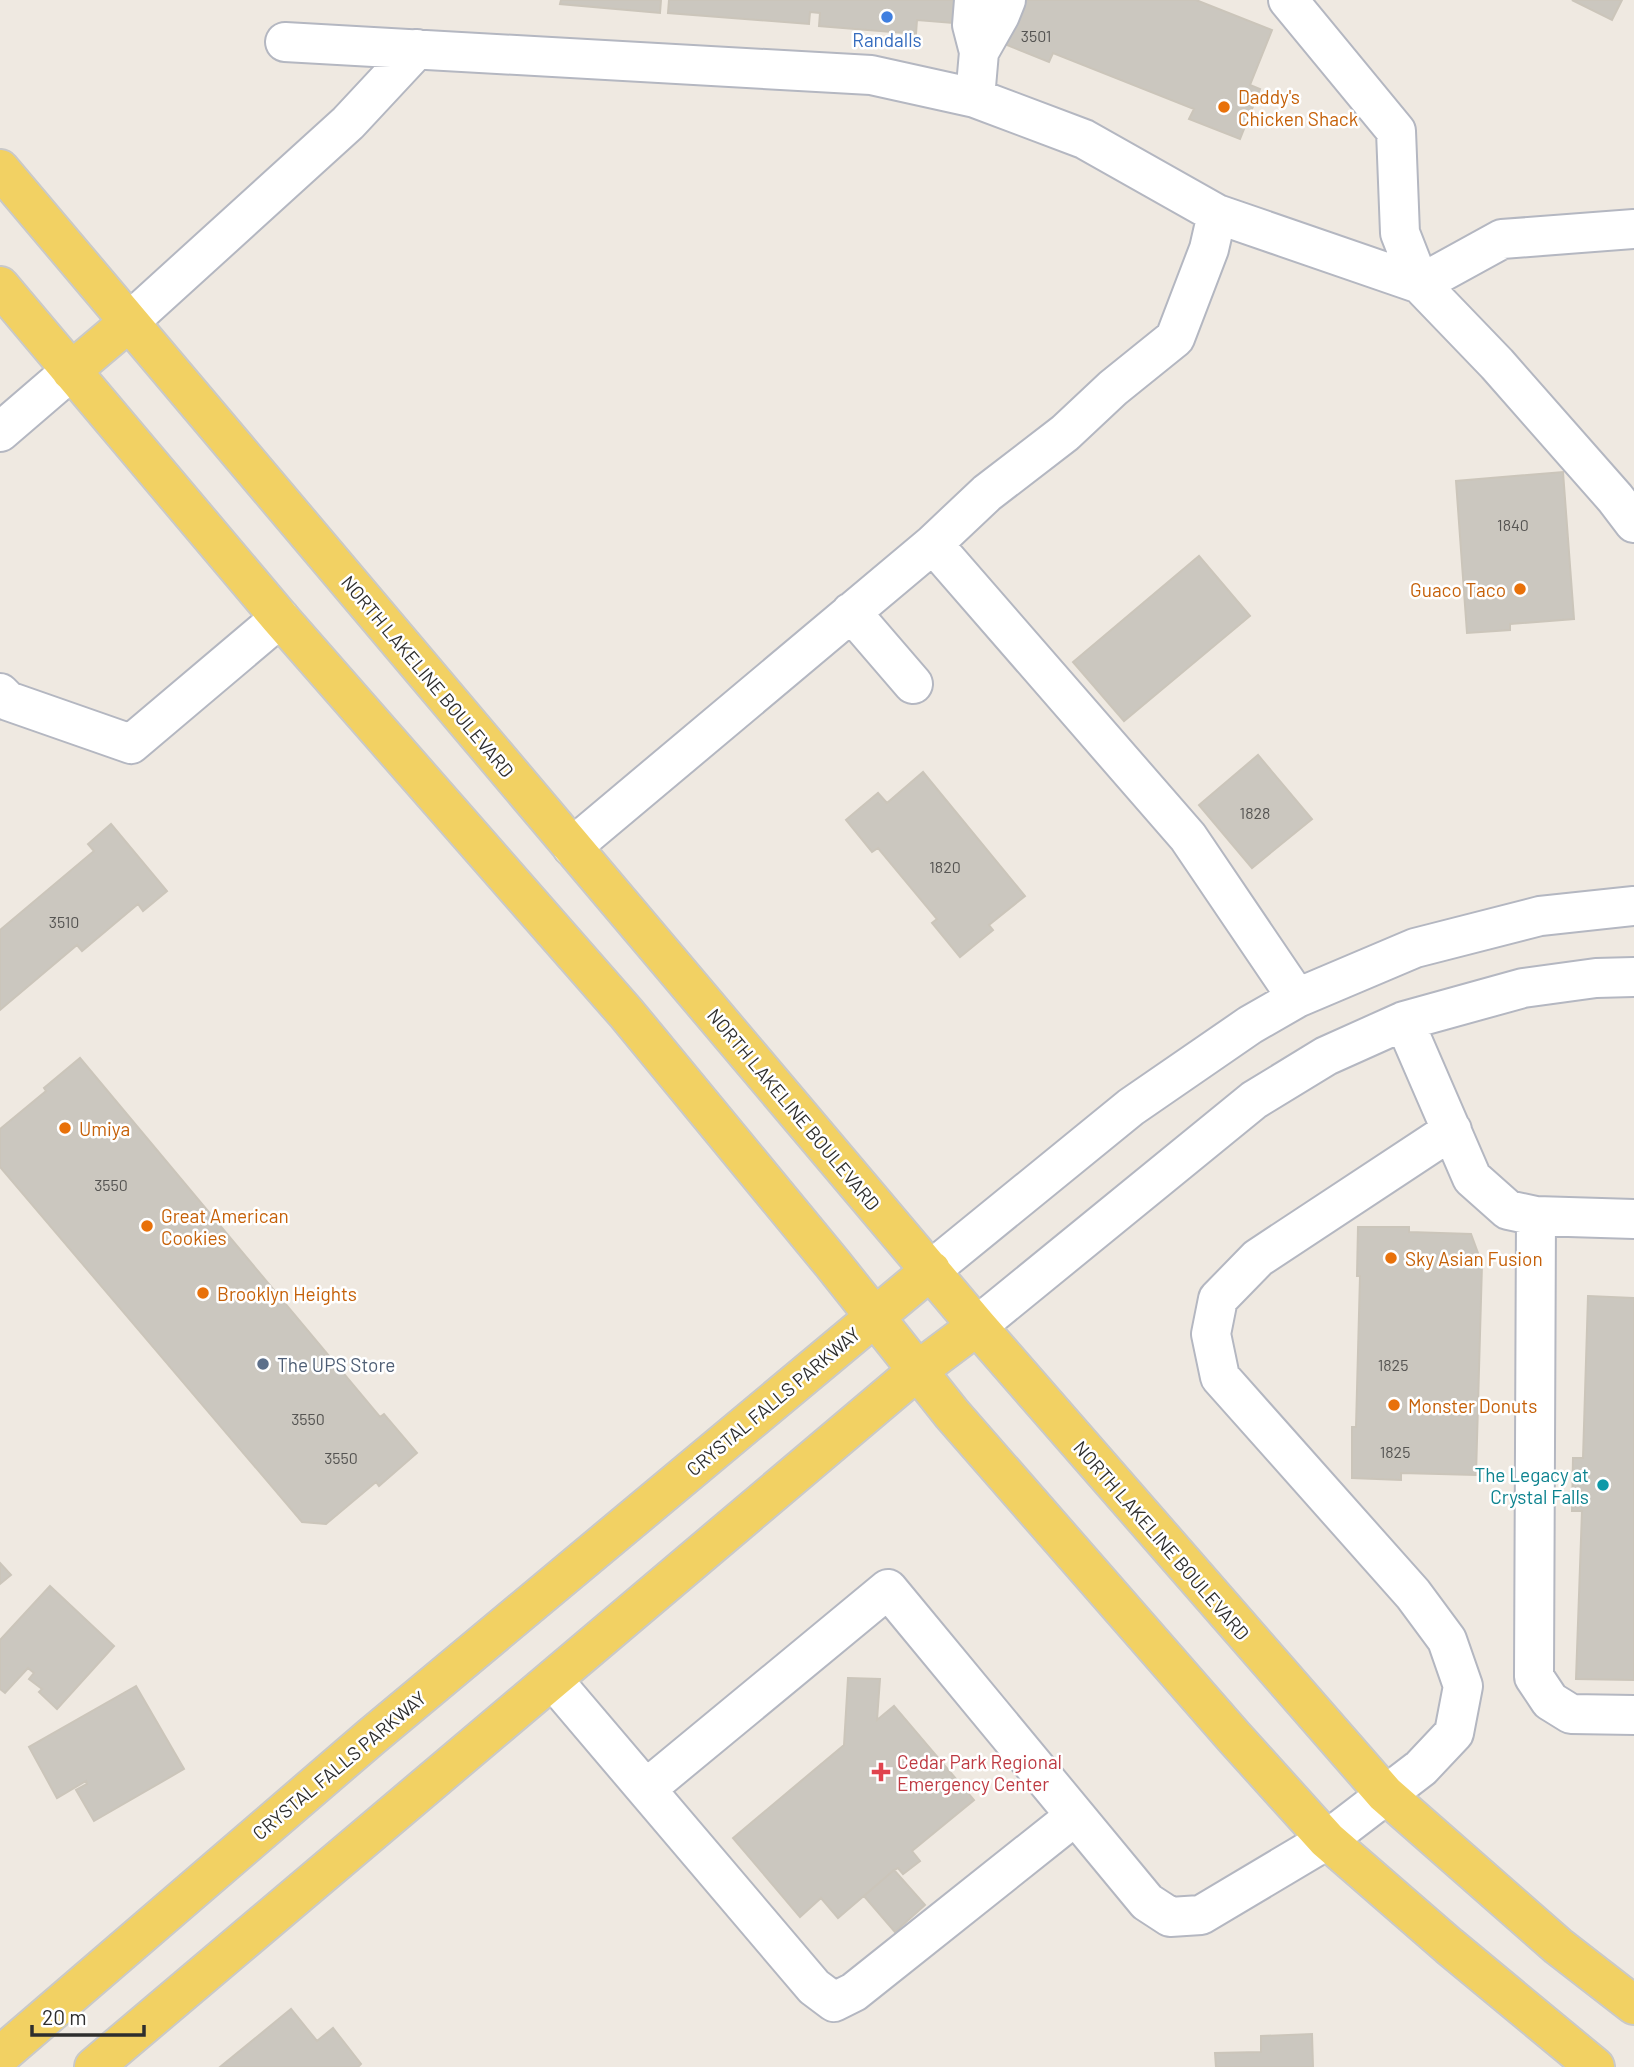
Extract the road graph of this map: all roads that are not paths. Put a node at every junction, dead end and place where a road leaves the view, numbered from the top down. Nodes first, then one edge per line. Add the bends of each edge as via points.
1 (974, 0) edge
2 (1006, 0) edge
3 (1288, 0) edge
4 (285, 43) dead end
5 (417, 49) junction
6 (979, 52) junction
7 (975, 98) junction
8 (0, 169) edge
9 (1217, 214) junction
10 (1634, 229) edge
11 (1420, 284) junction
12 (0, 286) edge
13 (129, 322) junction
14 (71, 371) junction
15 (0, 432) edge
16 (1634, 523) edge
17 (933, 544) junction
18 (850, 612) junction
19 (280, 618) junction
20 (913, 684) dead end
21 (0, 693) edge
22 (572, 847) junction
23 (1634, 906) edge
24 (1634, 977) edge
25 (1297, 998) junction
26 (1404, 1021) junction
27 (1452, 1130) junction
28 (1536, 1216) junction
29 (1634, 1219) edge
30 (931, 1270) junction
31 (874, 1316) junction
32 (977, 1326) junction
33 (917, 1371) junction
34 (554, 1680) junction
35 (1634, 1715) edge
36 (646, 1789) junction
37 (1385, 1794) junction
38 (1075, 1816) junction
39 (1327, 1840) junction
40 (1634, 2005) edge
41 (0, 2056) edge
42 (94, 2067) edge
43 (1595, 2067) edge

1 - 6 street via 972,25
2 - 6 street
3 - 11 street via 1395,131 1400,233
4 - 5 street
5 - 7 street via 871,75
5 - 13 street via 348,123
6 - 7 street
7 - 9 street via 1084,139
8 - 13 main road, NORTH LAKELINE BOULEVARD
9 - 11 street
9 - 17 street via 1209,249 1175,338 987,493
10 - 11 street via 1502,239
11 - 16 street via 1497,364
12 - 14 main road
13 - 14 main road
13 - 22 main road, NORTH LAKELINE BOULEVARD
14 - 15 street
14 - 19 main road
17 - 18 street
17 - 25 street via 1188,837
18 - 20 street
18 - 22 street
19 - 21 street via 131,744 8,701
19 - 31 main road via 626,1013
22 - 30 main road, NORTH LAKELINE BOULEVARD
23 - 25 street, CRYSTAL FALLS PARKWAY via 1540,916 1415,948
24 - 26 street via 1523,988
25 - 30 street, CRYSTAL FALLS PARKWAY via 1131,1107
26 - 27 street
26 - 32 street via 1326,1056 1254,1100
27 - 28 street via 1472,1178 1508,1210
27 - 37 street via 1258,1258 1218,1299 1211,1334 1220,1377 1413,1594 1447,1640 1463,1686 1454,1733 1421,1768
28 - 29 street
28 - 35 street via 1535,1677 1550,1701 1571,1714
30 - 31 main road, CRYSTAL FALLS PARKWAY
30 - 32 main road, NORTH LAKELINE BOULEVARD
31 - 33 main road
31 - 41 main road, CRYSTAL FALLS PARKWAY via 371,1737
32 - 33 main road
32 - 37 main road, NORTH LAKELINE BOULEVARD
33 - 34 main road
33 - 39 main road
34 - 36 street
34 - 42 main road
36 - 38 street via 814,1987 834,2001 854,1992
36 - 38 street via 888,1589
37 - 39 street
37 - 40 main road, NORTH LAKELINE BOULEVARD via 1558,1946
38 - 39 street via 1147,1902 1170,1917 1201,1915
39 - 43 main road

